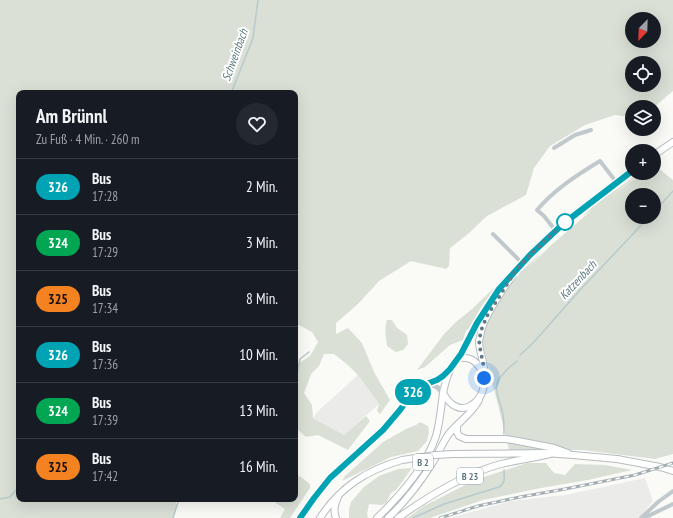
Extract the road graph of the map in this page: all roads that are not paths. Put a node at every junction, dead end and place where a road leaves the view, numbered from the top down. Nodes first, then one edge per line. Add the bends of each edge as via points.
1 (591, 130) dead end
2 (673, 142) edge
3 (554, 148) dead end
4 (661, 151) edge
5 (625, 176) edge
6 (617, 182) junction
7 (555, 230) junction
8 (493, 234) dead end
9 (522, 263) junction
10 (516, 270) junction
11 (458, 358) junction
12 (450, 369) junction
13 (484, 375) junction
14 (429, 383) junction
15 (443, 393) junction
16 (479, 400) junction
17 (457, 425) junction
18 (550, 454) junction
19 (574, 455) junction
20 (673, 471) edge
21 (673, 491) edge
22 (338, 495) junction
23 (673, 504) edge
24 (300, 518) edge
25 (320, 518) edge
26 (336, 518) edge
27 (377, 518) edge
28 (388, 518) edge
29 (398, 518) edge
30 (641, 518) edge
31 (644, 518) edge

1 - 3 street via 575,135
2 - 4 main road
5 - 6 main road, B 2
6 - 7 main road, B 2
6 - 7 street via 600,161 558,189 538,210
7 - 9 main road, B 2
8 - 9 street
9 - 10 main road, B 2
10 - 11 main road, B 2 via 499,289
10 - 13 main road, B 2 via 482,328 479,340
11 - 12 main road, B 2
11 - 13 main road via 474,360
12 - 14 street
12 - 15 main road, B 2
13 - 16 main road, B 2 via 484,386
14 - 15 street
14 - 24 street via 416,388 383,430 330,478
15 - 16 main road via 451,404 461,408
15 - 27 main road, B 2 via 436,436 430,449 406,486
16 - 17 main road, B 2
17 - 19 main road, B 23 via 457,432 466,439 506,439 554,448
17 - 28 main road, B 2 via 413,491
18 - 19 main road, B 23
18 - 22 main road, B 23, bridge via 453,454 402,460 370,472
18 - 29 main road, B 23 via 522,459 479,472 434,494
19 - 20 main road, B 23 via 617,459
21 - 30 street
22 - 25 main road, B 23
22 - 26 main road via 334,508
23 - 31 street

